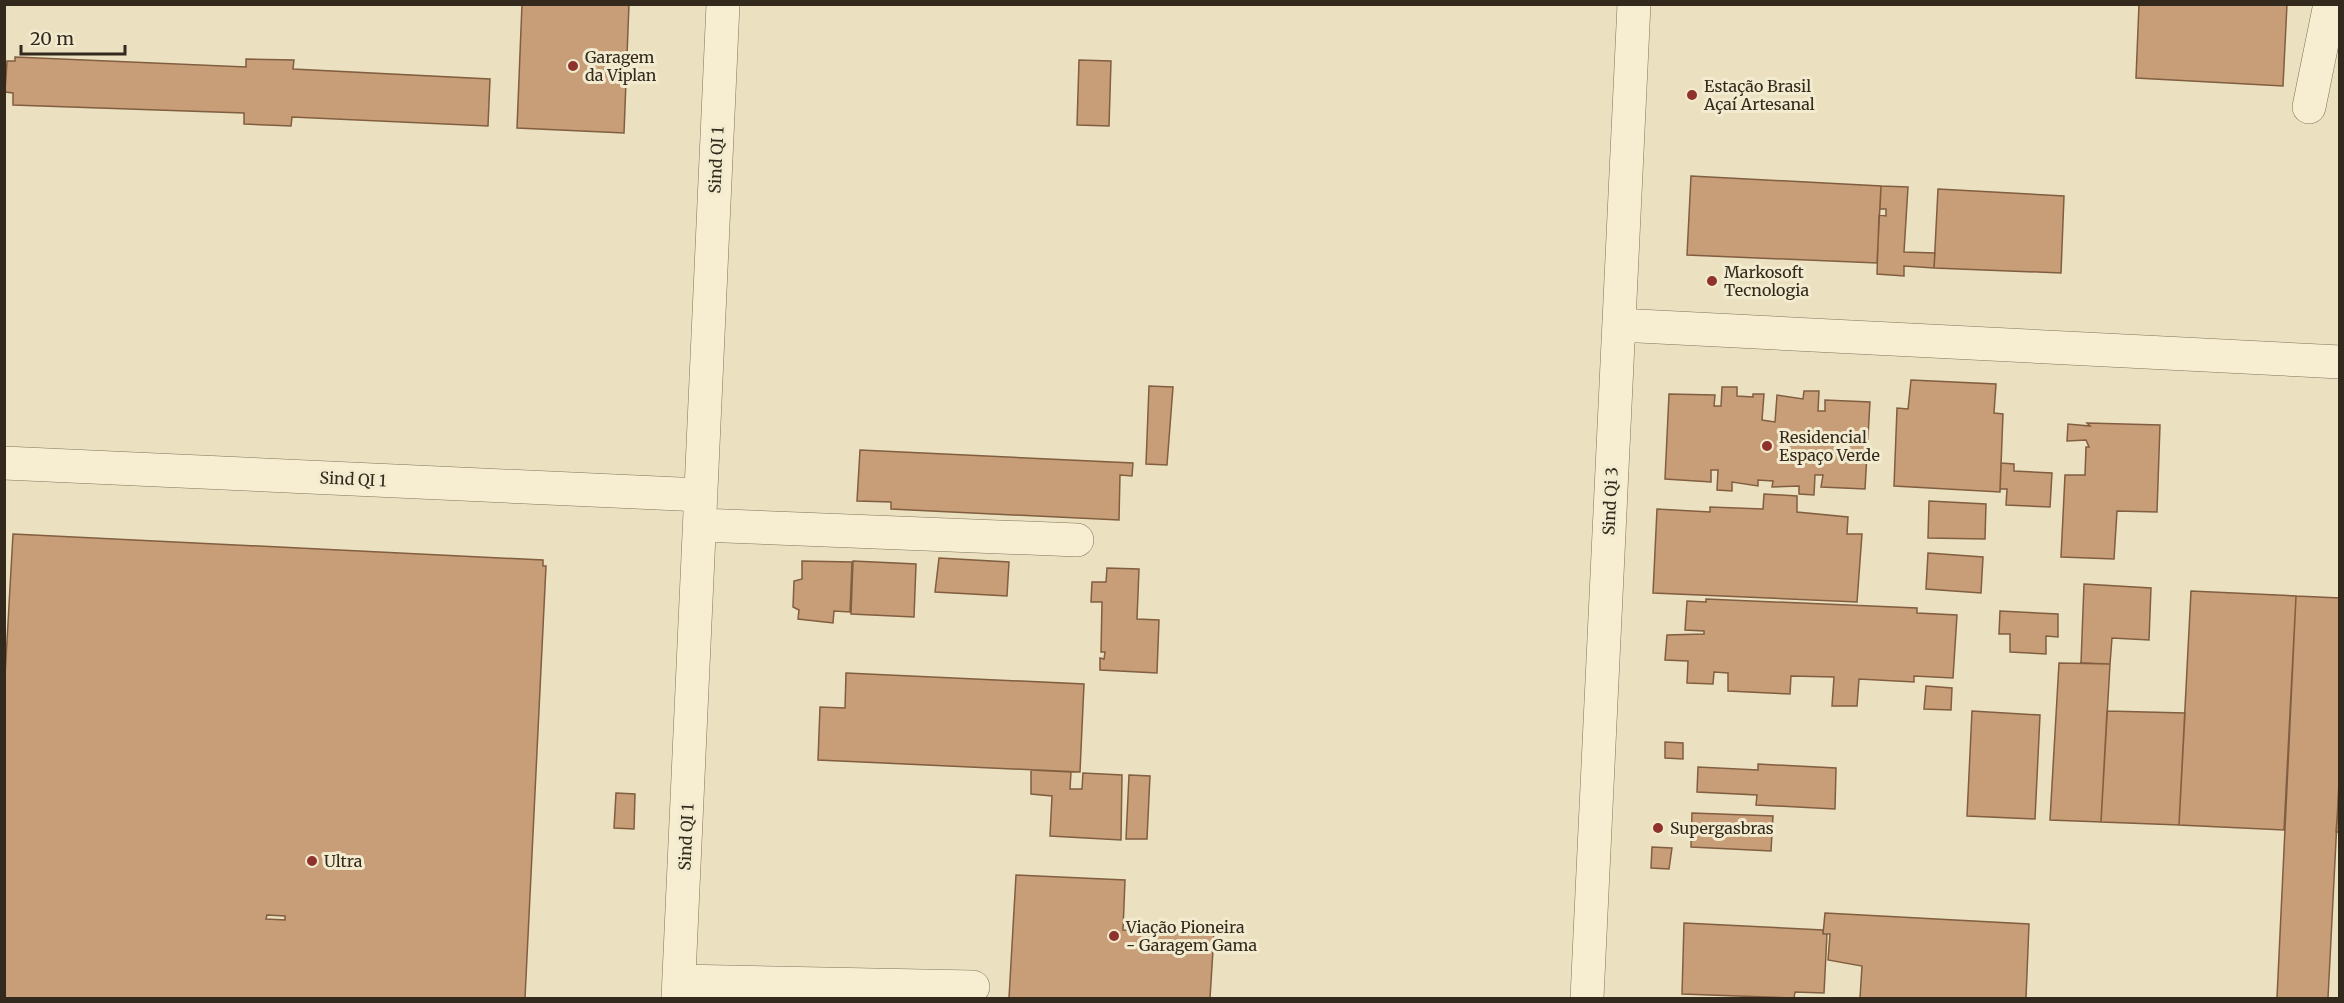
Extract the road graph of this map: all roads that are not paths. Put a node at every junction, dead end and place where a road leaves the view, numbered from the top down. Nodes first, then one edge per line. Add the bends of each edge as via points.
1 (723, 4) edge
2 (1634, 4) edge
3 (2330, 4) edge
4 (2309, 107) dead end
5 (1619, 325) junction
6 (2340, 362) edge
7 (4, 463) edge
8 (700, 510) junction
9 (1077, 540) dead end
10 (973, 987) dead end
11 (679, 990) edge
12 (1587, 999) edge

1 - 8 street, Sind QI 1
2 - 5 street, Sind Qi 3
3 - 4 street
5 - 6 street
5 - 12 street, Sind Qi 3
7 - 8 street, Sind QI 1
8 - 9 street
8 - 11 street, Sind QI 1
10 - 11 street

